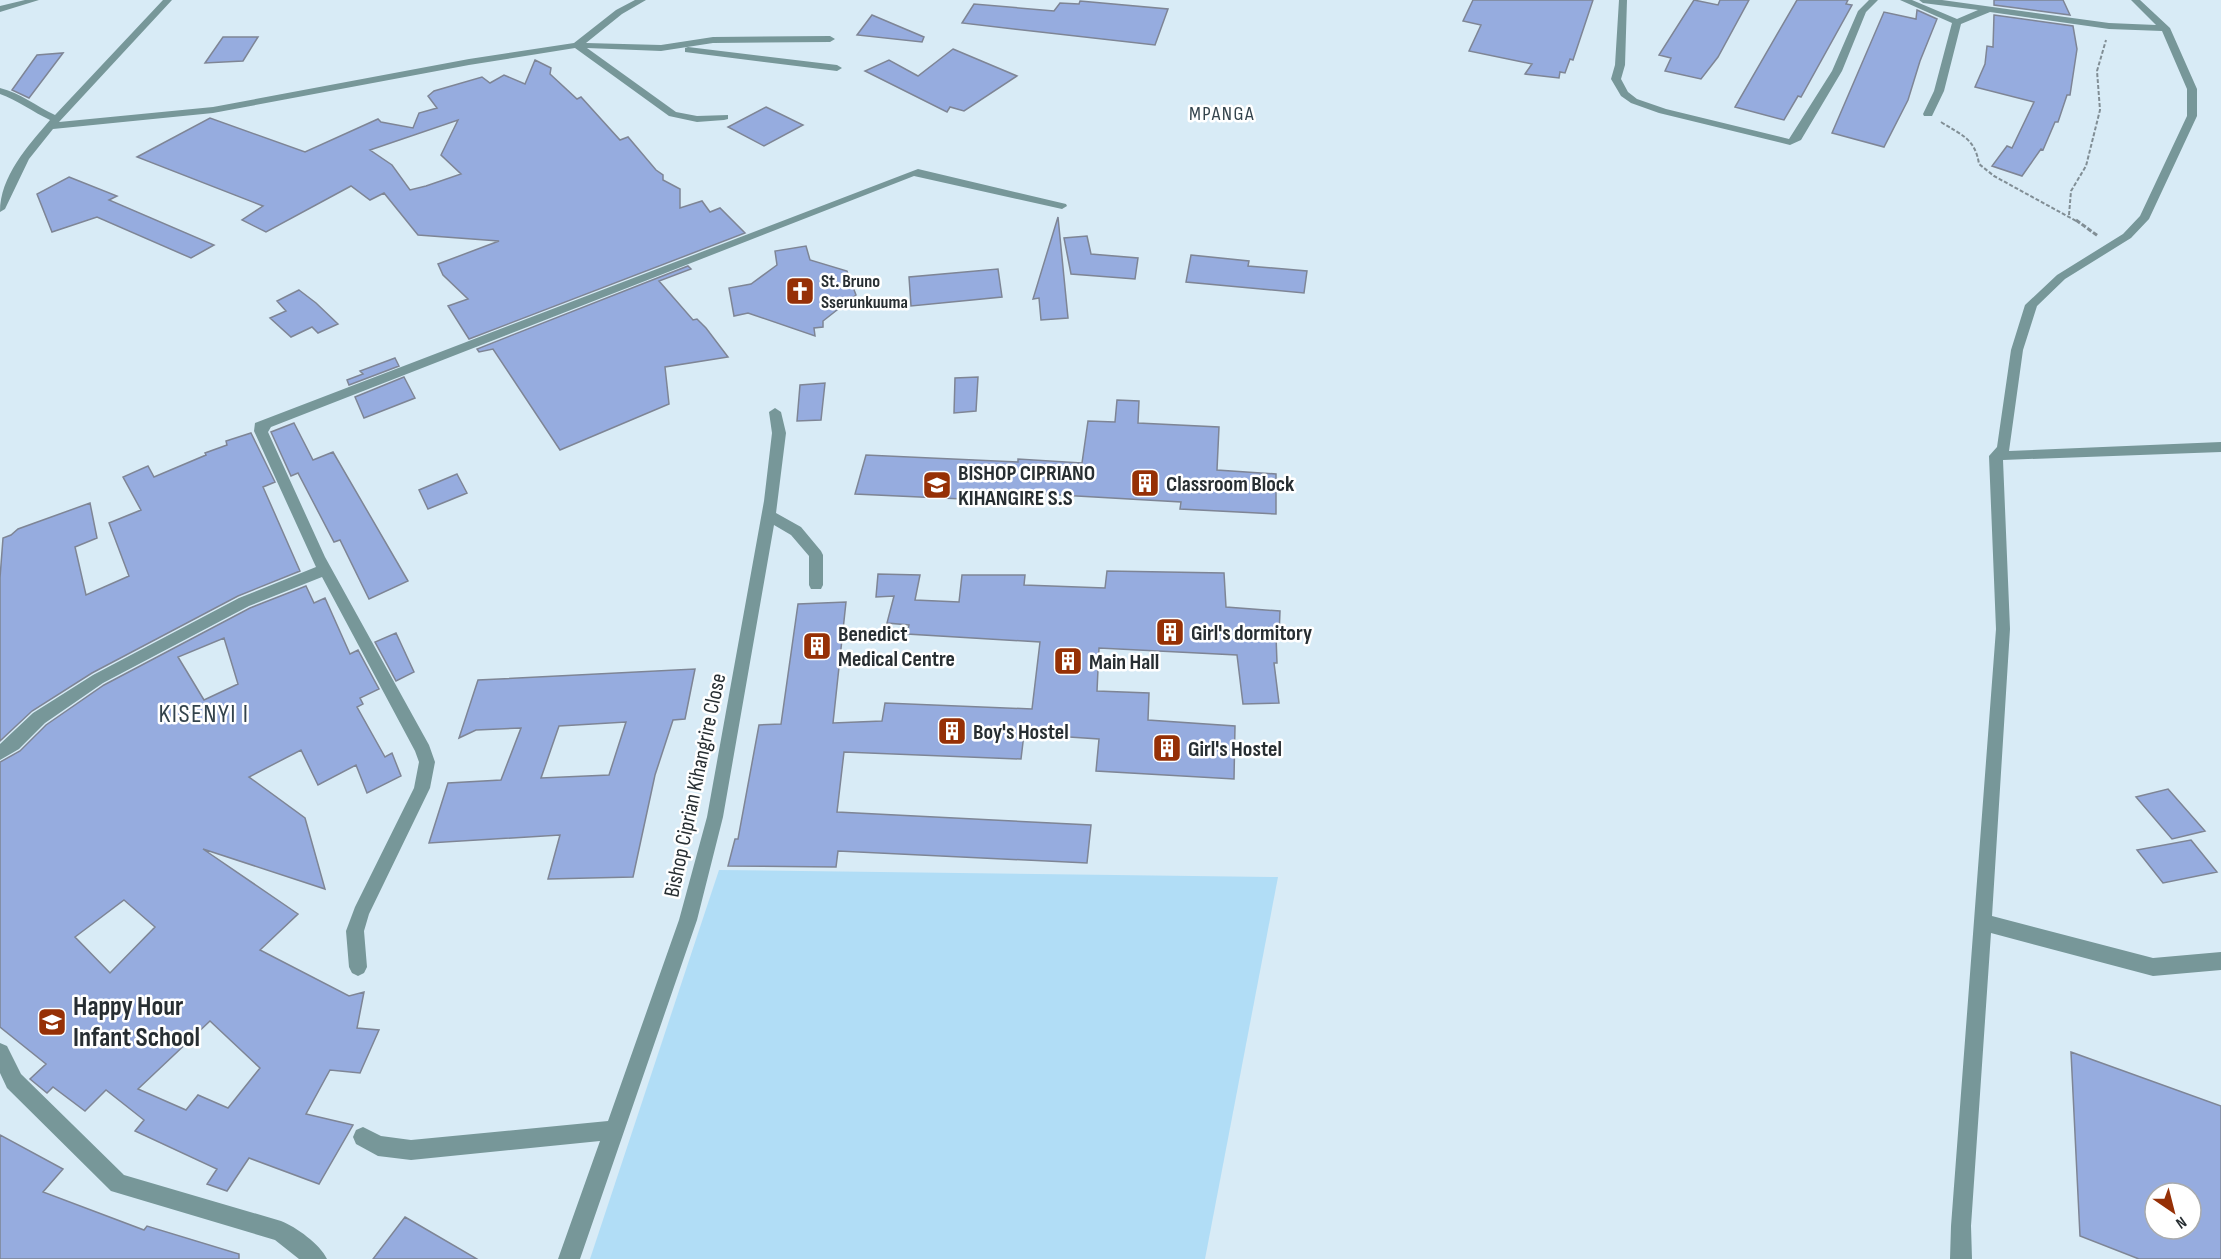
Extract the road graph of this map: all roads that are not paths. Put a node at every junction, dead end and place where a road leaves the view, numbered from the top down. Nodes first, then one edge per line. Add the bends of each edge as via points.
1 (35, 0) edge
2 (168, 0) edge
3 (642, 0) edge
4 (1623, 0) edge
5 (1874, 0) edge
6 (1904, 0) edge
7 (1923, 0) edge
8 (2134, 0) edge
9 (0, 9) edge
10 (1989, 9) junction
11 (1957, 22) junction
12 (2165, 28) junction
13 (830, 39) dead end
14 (577, 45) junction
15 (661, 48) junction
16 (837, 68) dead end
17 (0, 91) edge
18 (1928, 114) road end
19 (724, 117) dead end
20 (54, 123) junction
21 (1062, 206) dead end
22 (0, 208) edge
23 (775, 412) dead end
24 (2221, 447) edge
25 (1996, 456) junction
26 (769, 516) junction
27 (324, 570) junction
28 (816, 585) dead end
29 (0, 753) edge
30 (1982, 922) junction
31 (2221, 961) edge
32 (358, 967) dead end
33 (0, 1053) edge
34 (615, 1130) junction
35 (363, 1137) dead end
36 (316, 1259) edge
37 (568, 1259) edge
38 (1961, 1259) edge

1 - 9 street
2 - 20 street
3 - 14 street via 619,12
4 - 5 street via 1616,79 1624,94 1663,111 1790,142 1796,140 1837,71 1862,10
6 - 11 street
7 - 10 street
8 - 12 street
10 - 11 street
10 - 12 street via 2109,26
11 - 18 street via 1939,91
12 - 25 street via 2192,89 2192,116 2145,217 2127,236 2061,277 2031,305 2017,350 2003,449
13 - 15 street via 713,40
14 - 15 street
14 - 19 street via 673,114 697,119
14 - 20 street via 213,110
15 - 16 street
17 - 20 street via 15,96
20 - 22 street via 24,158
21 - 27 street via 912,172 260,426 265,428 261,431
23 - 26 street, Bishop Ciprian Kihangrire Close via 779,433
24 - 25 street
25 - 30 street via 2003,628
26 - 28 street via 796,531 816,555
26 - 34 street, Bishop Ciprian Kihangrire Close via 715,817 688,920
27 - 29 street via 244,602 98,679 39,718
27 - 32 street via 427,762 422,788 361,913 355,931
30 - 31 street via 2153,967
30 - 38 street
33 - 36 street via 14,1081 118,1184 281,1231
34 - 35 street via 411,1150 378,1146
34 - 37 street, Bishop Ciprian Kihangrire Close

